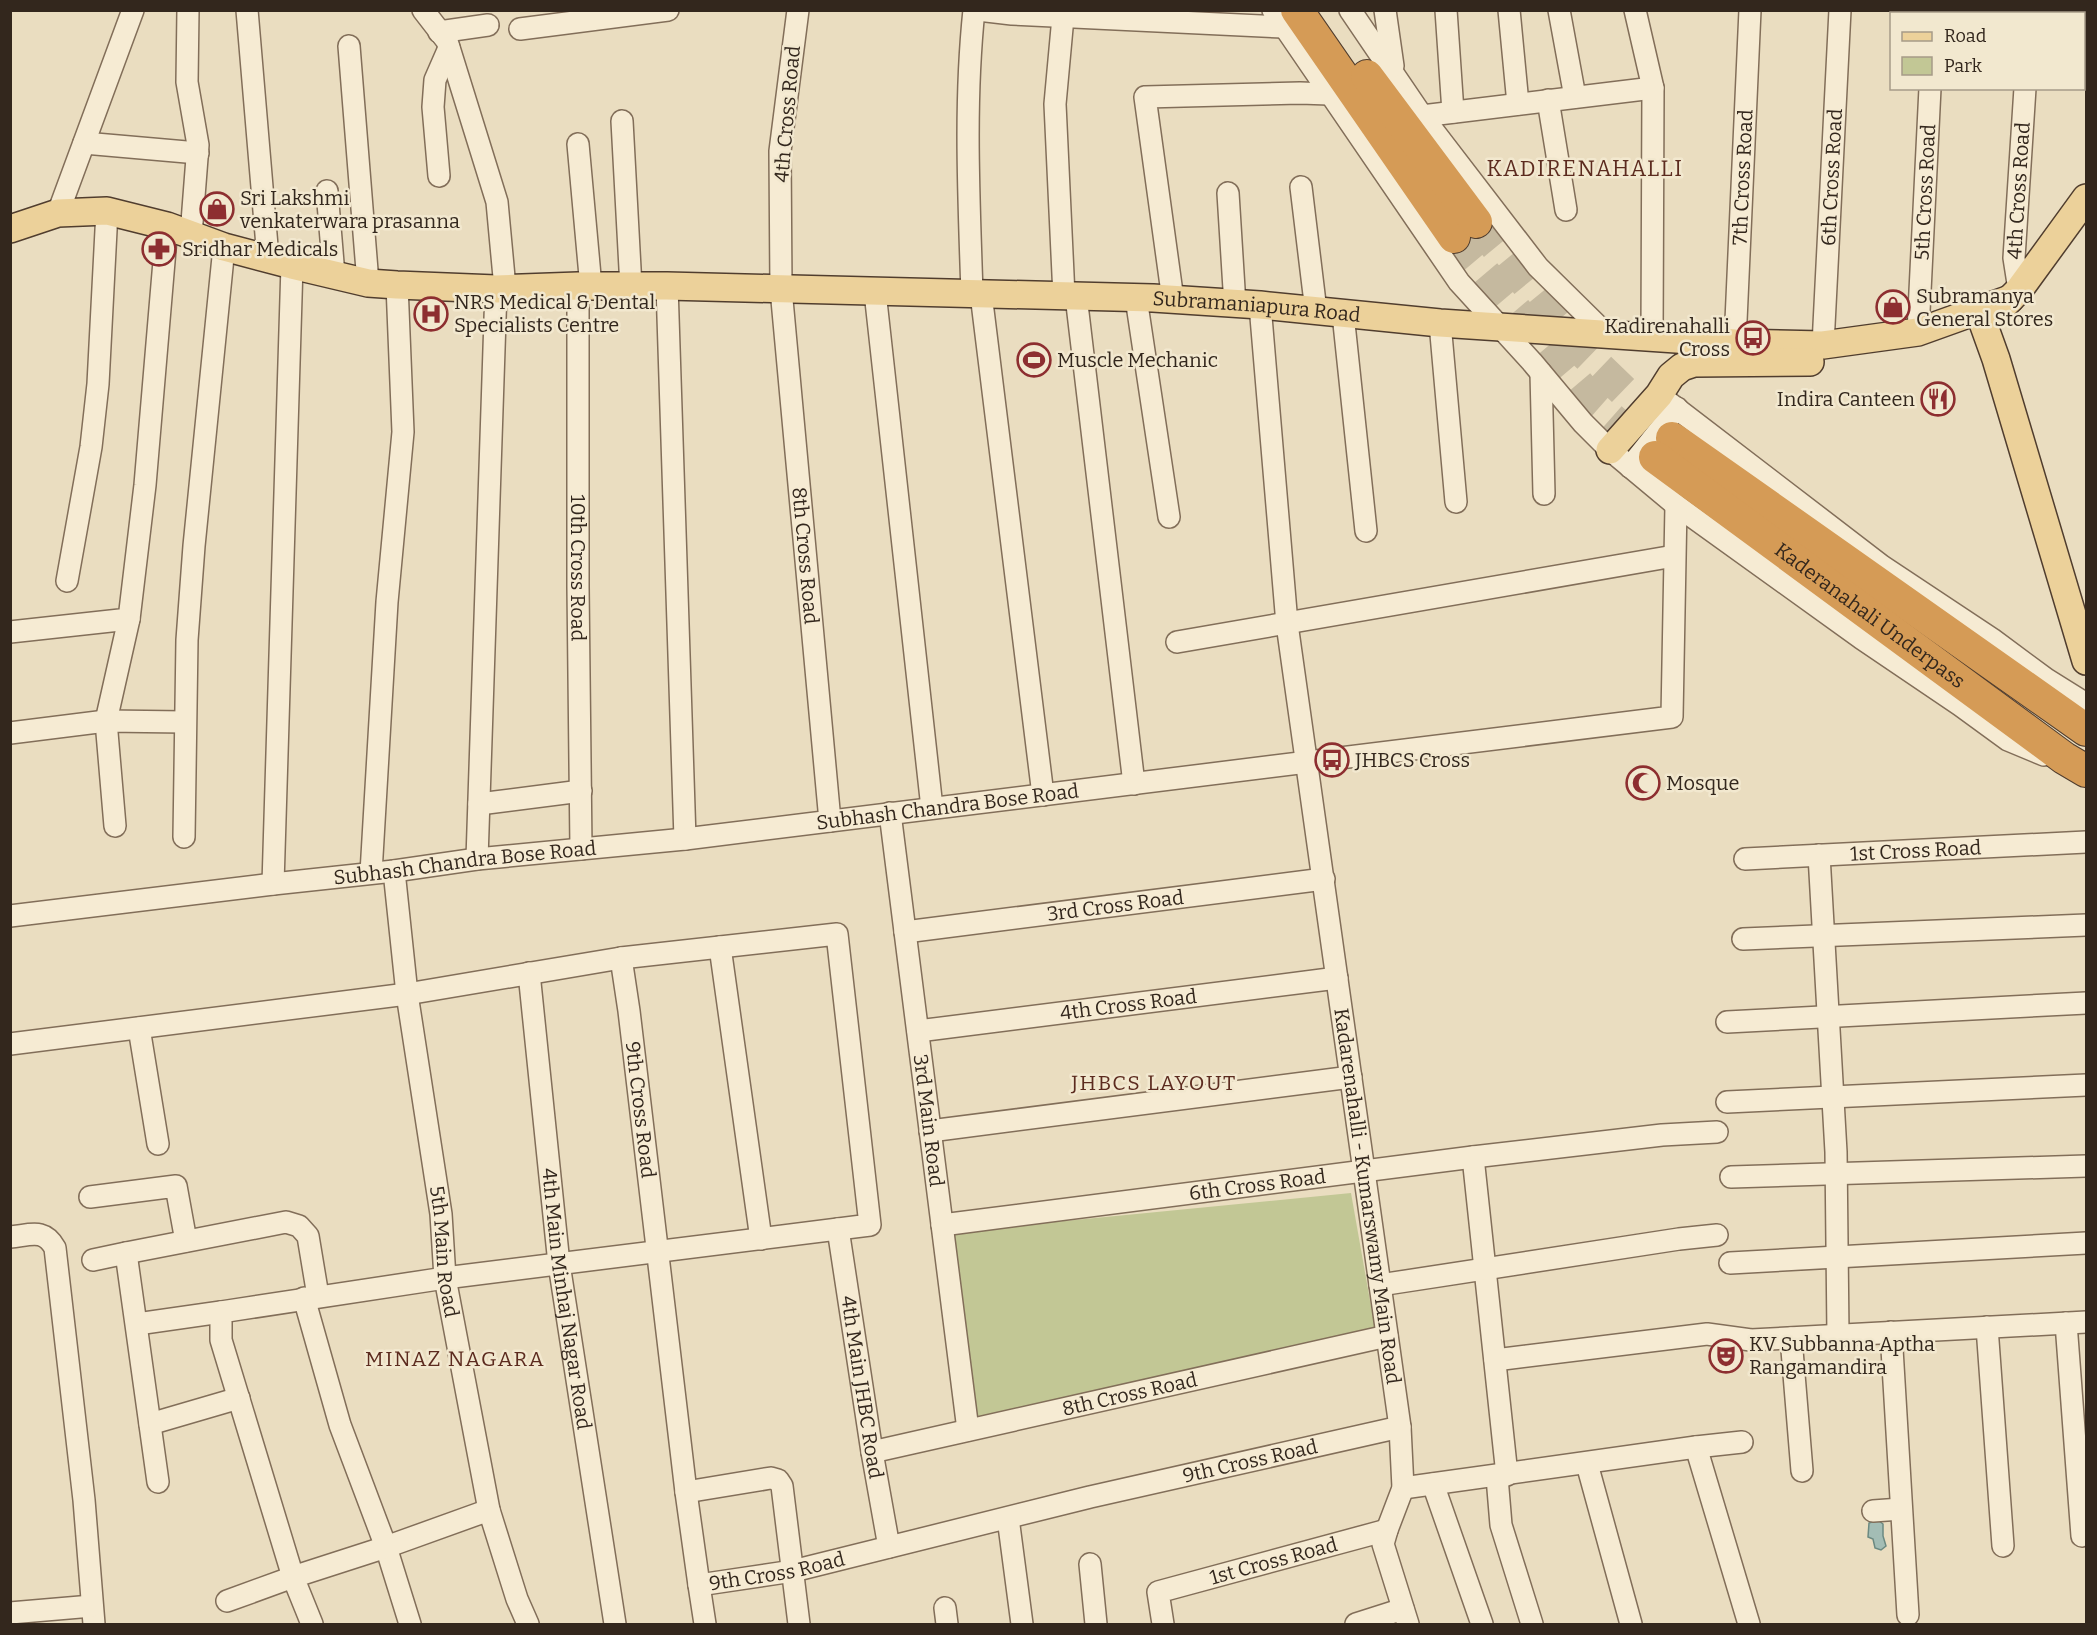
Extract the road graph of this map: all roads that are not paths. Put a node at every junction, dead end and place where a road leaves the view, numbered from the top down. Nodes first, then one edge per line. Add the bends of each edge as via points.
1 (133, 10) edge
2 (188, 10) edge
3 (247, 10) edge
4 (423, 10) edge
5 (668, 10) edge
6 (798, 10) edge
7 (974, 10) edge
8 (978, 10) edge
9 (1318, 10) edge
10 (1350, 10) edge
11 (1385, 10) edge
12 (1446, 10) edge
13 (1509, 10) edge
14 (1559, 10) edge
15 (1635, 10) edge
16 (1750, 10) edge
17 (1840, 10) edge
18 (638, 12) edge
19 (1284, 16) edge
20 (1064, 17) junction
21 (488, 25) dead end
22 (520, 29) dead end
23 (444, 40) junction
24 (349, 46) dead end
25 (1394, 72) junction
26 (1653, 88) junction
27 (1930, 90) edge
28 (2025, 90) edge
29 (1329, 94) junction
30 (1575, 97) junction
31 (1548, 100) junction
32 (1518, 104) junction
33 (1453, 112) junction
34 (1422, 116) junction
35 (622, 121) dead end
36 (84, 143) junction
37 (578, 144) dead end
38 (198, 153) junction
39 (439, 176) dead end
40 (1301, 187) dead end
41 (327, 191) dead end
42 (1228, 193) dead end
43 (2086, 198) edge
44 (1566, 210) dead end
45 (107, 211) junction
46 (58, 213) junction
47 (10, 229) edge
48 (179, 230) junction
49 (224, 246) junction
50 (280, 261) junction
51 (334, 275) junction
52 (368, 283) junction
53 (397, 285) junction
54 (584, 286) junction
55 (667, 286) junction
56 (632, 287) junction
57 (500, 289) junction
58 (781, 289) junction
59 (875, 292) junction
60 (977, 294) junction
61 (2015, 295) junction
62 (1070, 296) junction
63 (1136, 297) junction
64 (1173, 300) junction
65 (1247, 305) junction
66 (1316, 311) junction
67 (1343, 314) junction
68 (1981, 317) junction
69 (1440, 323) junction
70 (1501, 327) junction
71 (1918, 332) junction
72 (1606, 334) junction
73 (1652, 337) junction
74 (1735, 343) junction
75 (1823, 345) junction
76 (1541, 373) junction
77 (1650, 436) junction
78 (1544, 494) dead end
79 (1456, 502) dead end
80 (1676, 505) junction
81 (1169, 517) dead end
82 (1366, 531) dead end
83 (1674, 556) junction
84 (67, 581) dead end
85 (129, 619) junction
86 (1287, 624) junction
87 (10, 632) edge
88 (1177, 642) dead end
89 (2086, 662) edge
90 (2086, 704) edge
91 (106, 721) junction
92 (185, 722) junction
93 (2086, 730) edge
94 (10, 733) edge
95 (1308, 763) junction
96 (2086, 771) edge
97 (1134, 784) junction
98 (580, 791) junction
99 (1043, 795) junction
100 (479, 804) junction
101 (932, 808) junction
102 (890, 813) junction
103 (830, 821) junction
104 (115, 826) dead end
105 (184, 837) dead end
106 (685, 839) junction
107 (2086, 842) edge
108 (581, 849) junction
109 (1819, 855) junction
110 (477, 859) junction
111 (1745, 859) dead end
112 (394, 871) junction
113 (371, 873) junction
114 (1324, 879) junction
115 (273, 884) junction
116 (10, 916) edge
117 (2086, 925) edge
118 (905, 932) junction
119 (1823, 936) junction
120 (1743, 939) dead end
121 (720, 947) junction
122 (621, 958) junction
123 (529, 974) junction
124 (1337, 978) junction
125 (407, 994) junction
126 (2086, 1003) edge
127 (1828, 1017) junction
128 (1727, 1022) dead end
129 (139, 1028) junction
130 (918, 1031) junction
131 (10, 1044) edge
132 (1351, 1077) junction
133 (2086, 1085) edge
134 (1832, 1097) junction
135 (1727, 1102) dead end
136 (930, 1131) junction
137 (1717, 1132) dead end
138 (158, 1144) dead end
139 (1473, 1158) junction
140 (2086, 1166) edge
141 (1364, 1171) junction
142 (1836, 1174) junction
143 (1731, 1177) dead end
144 (90, 1197) dead end
145 (942, 1225) junction
146 (838, 1229) junction
147 (1717, 1235) dead end
148 (10, 1237) edge
149 (760, 1239) junction
150 (186, 1241) junction
151 (2086, 1243) edge
152 (658, 1252) junction
153 (126, 1253) junction
154 (1838, 1257) junction
155 (93, 1260) dead end
156 (1730, 1263) dead end
157 (559, 1264) junction
158 (1484, 1268) junction
159 (446, 1278) junction
160 (1380, 1285) junction
161 (311, 1297) junction
162 (221, 1312) junction
163 (2076, 1323) edge
164 (137, 1324) junction
165 (1987, 1327) junction
166 (1891, 1332) junction
167 (1838, 1335) junction
168 (1387, 1336) junction
169 (1791, 1338) junction
170 (1495, 1360) junction
171 (239, 1398) junction
172 (150, 1424) junction
173 (1400, 1426) junction
174 (968, 1430) junction
175 (1742, 1442) dead end
176 (1696, 1447) junction
177 (872, 1452) junction
178 (1587, 1464) junction
179 (1802, 1471) dead end
180 (1502, 1476) junction
181 (158, 1482) dead end
182 (1433, 1484) junction
183 (1403, 1488) junction
184 (686, 1492) junction
185 (1901, 1509) junction
186 (489, 1510) junction
187 (1873, 1511) dead end
188 (1008, 1518) junction
189 (1386, 1530) junction
190 (2082, 1536) dead end
191 (2003, 1546) dead end
192 (386, 1547) junction
193 (889, 1547) junction
194 (1090, 1564) dead end
195 (793, 1571) junction
196 (293, 1576) junction
197 (699, 1586) junction
198 (227, 1601) dead end
199 (10, 1612) edge
200 (93, 1615) edge
201 (1908, 1615) dead end
202 (1406, 1617) edge
203 (312, 1624) edge
204 (410, 1624) edge
205 (528, 1624) edge
206 (615, 1624) edge
207 (705, 1624) edge
208 (799, 1624) edge
209 (1022, 1624) edge
210 (1096, 1624) edge
211 (1163, 1624) edge
212 (1356, 1624) edge
213 (1482, 1624) edge
214 (1532, 1624) edge
215 (1631, 1624) edge
216 (1749, 1624) edge

1 - 36 street
2 - 38 street via 187,82
3 - 50 street
4 - 23 street
5 - 18 street
6 - 58 street, 4th Cross Road via 780,151
7 - 60 street via 967,121
8 - 20 street
9 - 19 highway via 1465,230
10 - 25 street
11 - 25 street
12 - 33 street
13 - 32 street
14 - 30 street
15 - 26 street
16 - 74 street, 7th Cross Road
17 - 75 street, 6th Cross Road
18 - 22 street
19 - 20 street
19 - 29 street
20 - 62 street via 1055,104
21 - 23 street
23 - 39 street via 433,107
23 - 57 street via 497,202
24 - 52 street
25 - 34 street
26 - 30 street
26 - 73 street
27 - 71 street, 5th Cross Road
28 - 61 street, 4th Cross Road
29 - 64 street via 1145,97
29 - 70 street via 1459,282
30 - 31 street
31 - 32 street
31 - 44 street
32 - 33 street
33 - 34 street
34 - 72 street via 1538,267
35 - 56 street
36 - 38 street
36 - 46 street
37 - 54 street, 10th Cross Road
38 - 48 street
40 - 66 street
41 - 51 street
42 - 65 street, Kadarenahalli - Kumarswamy Main Road
43 - 61 main road
45 - 46 main road, Subramaniapura Road
45 - 48 main road, Subramaniapura Road
45 - 84 street via 91,447
46 - 47 main road, Subramaniapura Road
48 - 49 main road, Subramaniapura Road
48 - 85 street
49 - 50 main road, Subramaniapura Road
49 - 92 street via 194,546
50 - 51 main road, Subramaniapura Road
50 - 115 street
51 - 52 main road, Subramaniapura Road
52 - 53 main road, Subramaniapura Road
53 - 57 main road, Subramaniapura Road
53 - 113 street via 403,432 387,602
54 - 56 main road, Subramaniapura Road
54 - 57 main road, Subramaniapura Road
54 - 98 street, 10th Cross Road via 578,587
55 - 56 main road, Subramaniapura Road
55 - 58 main road, Subramaniapura Road
55 - 106 street
57 - 100 street
58 - 59 main road, Subramaniapura Road
58 - 103 street, 8th Cross Road
59 - 60 main road, Subramaniapura Road
59 - 101 street
60 - 62 main road, Subramaniapura Road
60 - 99 street
61 - 68 main road
62 - 63 main road, Subramaniapura Road
62 - 97 street
63 - 64 main road, Subramaniapura Road
63 - 81 street
64 - 65 main road, Subramaniapura Road
65 - 66 main road, Subramaniapura Road
65 - 86 street, Kadarenahalli - Kumarswamy Main Road
66 - 67 main road, Subramaniapura Road
67 - 69 main road, Subramaniapura Road
67 - 82 street
68 - 71 main road, Subramaniapura Road
68 - 77 main road via 1926,347 1824,362 1694,363 1671,376
68 - 89 main road
69 - 70 main road, Subramaniapura Road
69 - 79 street
70 - 72 main road, Subramaniapura Road
70 - 76 street
71 - 75 main road, Subramaniapura Road
72 - 73 main road, Subramaniapura Road
73 - 74 main road, Subramaniapura Road
74 - 75 main road, Subramaniapura Road
76 - 77 street via 1583,423
76 - 78 street
77 - 80 street
77 - 90 street via 1882,566
77 - 93 highway, Kaderanahali Underpass
77 - 96 highway, Kaderanahali Underpass via 2064,758
80 - 83 street, Subhash Chandra Bose Road
80 - 96 street via 2007,740
83 - 86 street
83 - 95 street, Subhash Chandra Bose Road via 1672,717
85 - 87 street
85 - 91 street
86 - 88 street
86 - 95 street, Kadarenahalli - Kumarswamy Main Road
91 - 92 street
91 - 94 street
91 - 104 street
92 - 105 street
95 - 97 street, Subhash Chandra Bose Road
95 - 114 street, Kadarenahalli - Kumarswamy Main Road
97 - 99 street, Subhash Chandra Bose Road
98 - 100 street
98 - 108 street, 10th Cross Road
99 - 101 street, Subhash Chandra Bose Road
100 - 110 street
101 - 102 street, Subhash Chandra Bose Road
102 - 103 street, Subhash Chandra Bose Road
102 - 118 street, 3rd Main Road
103 - 106 street, Subhash Chandra Bose Road
106 - 108 street, Subhash Chandra Bose Road
107 - 109 street, 1st Cross Road
108 - 110 street, Subhash Chandra Bose Road
109 - 111 street, 1st Cross Road
109 - 119 street
110 - 112 street, Subhash Chandra Bose Road
112 - 113 street, Subhash Chandra Bose Road
112 - 125 street, 5th Main Road
113 - 115 street, Subhash Chandra Bose Road
114 - 118 street, 3rd Cross Road
114 - 124 street, Kadarenahalli - Kumarswamy Main Road
115 - 116 street, Subhash Chandra Bose Road
117 - 119 street
118 - 130 street, 3rd Main Road
119 - 120 street
119 - 127 street
121 - 122 street
121 - 146 street via 837,934 870,1225
121 - 149 street
122 - 123 street
122 - 152 street, 9th Cross Road
123 - 125 street
123 - 157 street, 4th Main Minhaj Nagar Road
124 - 130 street, 4th Cross Road
124 - 132 street, Kadarenahalli - Kumarswamy Main Road
125 - 129 street
125 - 159 street, 5th Main Road via 441,1214
126 - 127 street
127 - 128 street
127 - 134 street
129 - 131 street
129 - 138 street
130 - 136 street, 3rd Main Road
132 - 136 street
132 - 141 street, Kadarenahalli - Kumarswamy Main Road
133 - 134 street
134 - 135 street
134 - 142 street
136 - 145 street, 3rd Main Road
137 - 139 street, 6th Cross Road
139 - 141 street, 6th Cross Road
139 - 158 street
140 - 142 street
141 - 145 street, 6th Cross Road
141 - 160 street, Kadarenahalli - Kumarswamy Main Road
142 - 143 street
142 - 154 street
144 - 150 street via 175,1180
145 - 174 street, 3rd Main Road
146 - 149 street
146 - 177 street, 4th Main JHBC Road
147 - 158 street
148 - 200 street via 41,1234 50,1238 56,1248
149 - 152 street
150 - 153 street
150 - 161 street via 286,1222 299,1226 308,1236
151 - 154 street
152 - 157 street
152 - 184 street, 9th Cross Road
153 - 155 street
153 - 164 street
154 - 156 street
154 - 167 street
157 - 159 street
157 - 206 street, 4th Main Minhaj Nagar Road
158 - 160 street
158 - 170 street
159 - 161 street
159 - 186 street, 5th Main Road
160 - 168 street, Kadarenahalli - Kumarswamy Main Road
161 - 162 street
161 - 192 street via 340,1425
162 - 164 street
162 - 171 street via 221,1340
163 - 165 street
163 - 190 street
164 - 172 street
165 - 166 street
165 - 191 street
166 - 167 street
166 - 185 street
167 - 169 street
168 - 173 street, Kadarenahalli - Kumarswamy Main Road
168 - 174 street, 8th Cross Road
169 - 170 street via 1750,1340 1707,1334
169 - 179 street
170 - 180 street
171 - 172 street
171 - 196 street
172 - 181 street
173 - 183 street, Kadarenahalli - Kumarswamy Main Road
173 - 188 street, 9th Cross Road
174 - 177 street, 8th Cross Road
175 - 176 street
176 - 178 street
176 - 216 street
177 - 193 street, 4th Main JHBC Road
178 - 180 street
178 - 215 street
180 - 182 street
180 - 214 street via 1501,1525
182 - 183 street
182 - 213 street
183 - 189 street, Kadarenahalli - Kumarswamy Main Road
184 - 195 street via 778,1480
184 - 197 street, 9th Cross Road
185 - 187 street
185 - 201 street
186 - 192 street
186 - 205 street, 5th Main Road
188 - 193 street, 9th Cross Road
188 - 209 street
189 - 202 street, Kadarenahalli - Kumarswamy Main Road via 1383,1544
189 - 211 street, 1st Cross Road via 1158,1592
192 - 196 street
192 - 204 street
193 - 195 street, 9th Cross Road
194 - 210 street
195 - 197 street, 9th Cross Road
195 - 208 street
196 - 198 street
196 - 203 street
197 - 207 street
199 - 200 street
202 - 212 street

